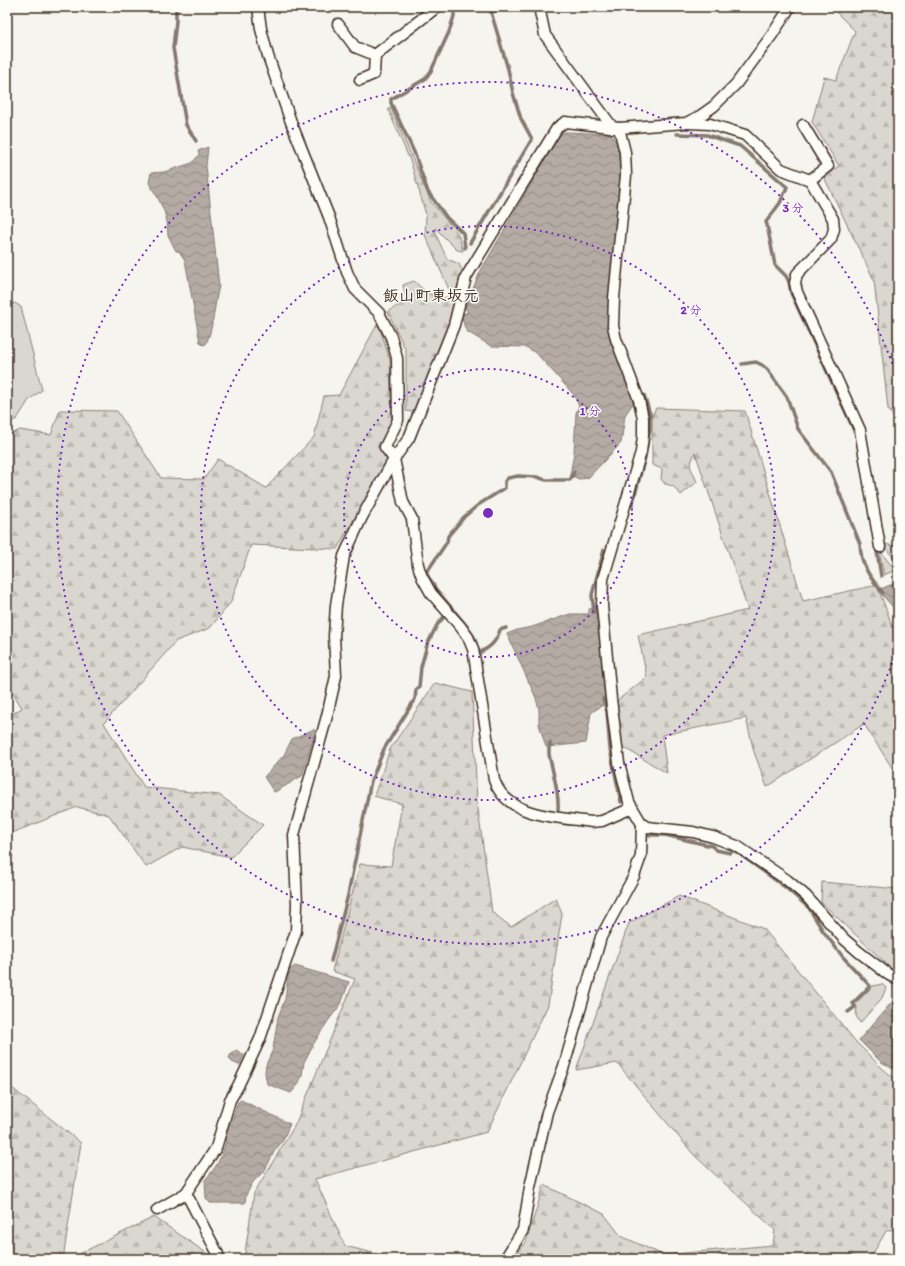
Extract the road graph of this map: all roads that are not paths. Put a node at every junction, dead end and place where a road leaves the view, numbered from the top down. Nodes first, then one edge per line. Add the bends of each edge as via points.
1 (258, 7) edge
2 (437, 7) edge
3 (539, 7) edge
4 (790, 7) edge
5 (338, 24) dead end
6 (375, 55) junction
7 (360, 80) dead end
8 (686, 123) junction
9 (803, 125) dead end
10 (616, 128) junction
11 (810, 180) junction
12 (394, 459) junction
13 (880, 547) dead end
14 (632, 808) junction
15 (642, 824) junction
16 (898, 980) edge
17 (186, 1193) junction
18 (157, 1210) dead end
19 (218, 1254) dead end
20 (505, 1259) edge

1 - 12 street via 268,56 347,272 355,289 379,313 391,337 397,358 398,420 385,447
2 - 6 street
3 - 10 street via 546,35
4 - 8 street via 736,84 714,106
5 - 6 street via 355,47
6 - 7 street via 374,74
8 - 10 street
8 - 11 street via 710,124 745,135 781,169
9 - 11 street via 828,166
10 - 12 street via 565,122 557,128 466,277 454,324 410,438
10 - 14 street via 625,152 626,175 613,326 639,400 643,436 641,452 603,579 602,606 619,763
11 - 13 street via 834,219 834,229 831,239 797,274 795,283 860,430
12 - 14 street via 403,502 412,519 422,577 431,593 468,637 473,649 497,789 528,812 592,822
12 - 17 street via 344,556 336,605 336,676 294,835 296,931 260,1039 230,1100 216,1148
14 - 15 street
15 - 16 street via 647,827 693,832 737,846 787,880 806,896 844,939
15 - 20 street via 641,856 634,876 601,937 564,1066 546,1112 523,1230
17 - 18 street
17 - 19 street

